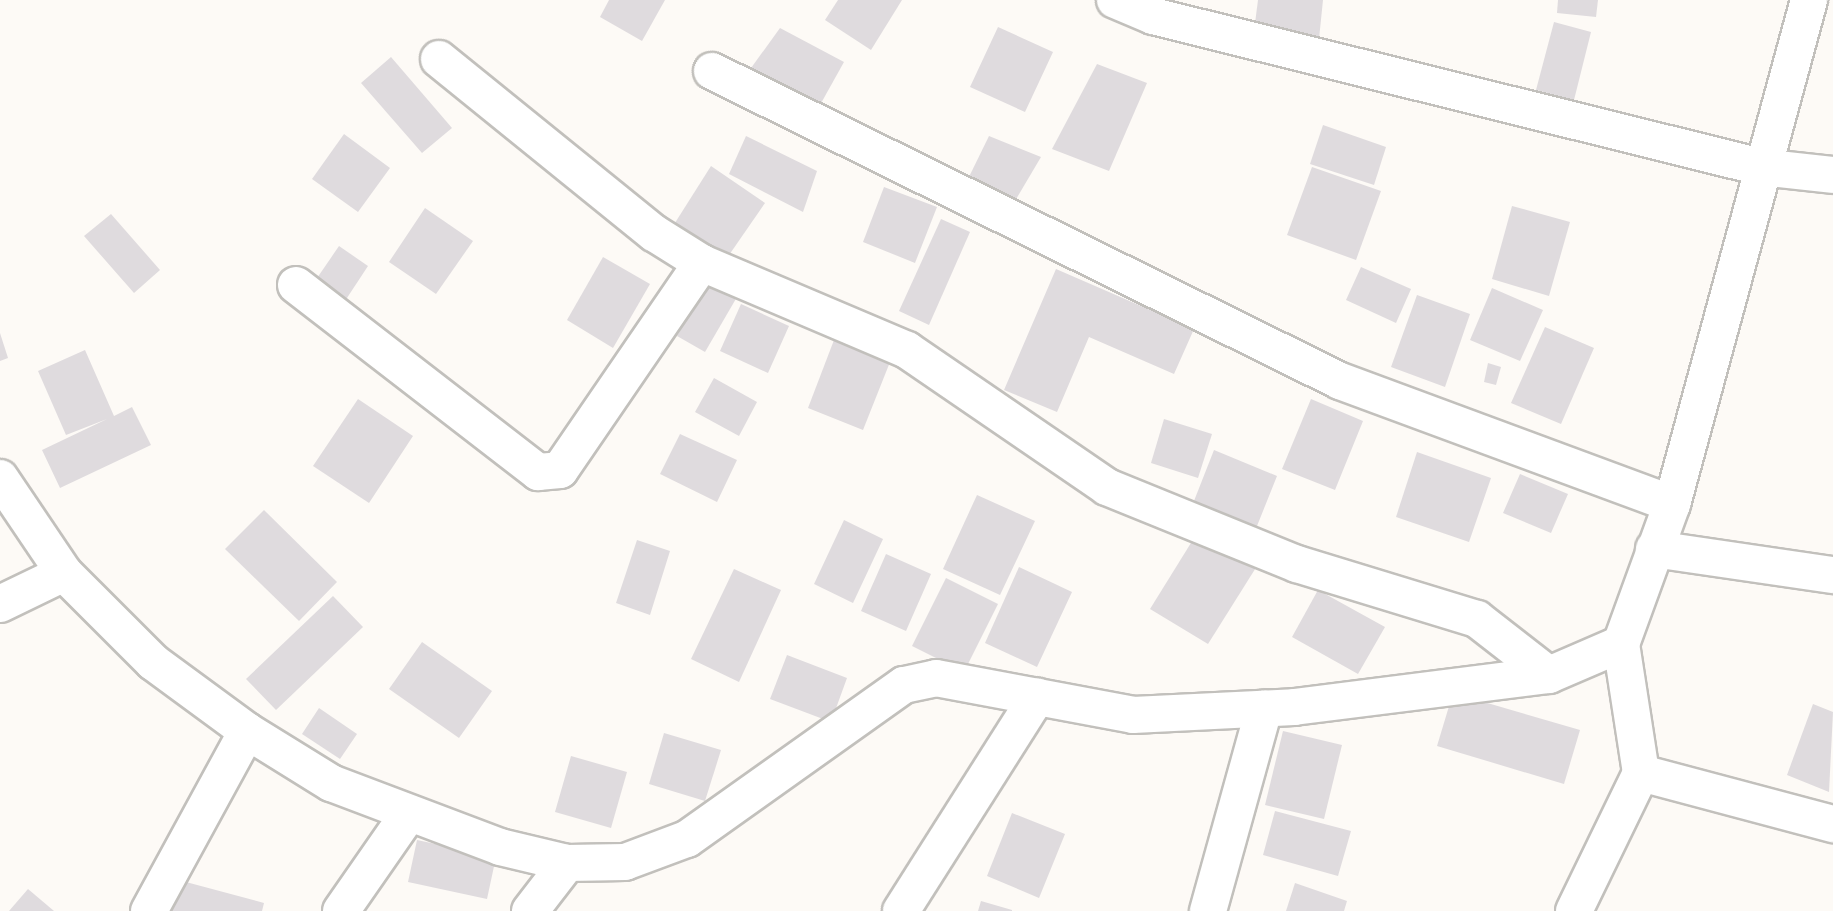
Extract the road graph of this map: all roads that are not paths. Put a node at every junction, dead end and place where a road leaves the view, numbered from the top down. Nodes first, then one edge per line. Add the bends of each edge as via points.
1 (1115, 0) edge
2 (1809, 0) edge
3 (1157, 8) edge
4 (439, 59) dead end
5 (712, 71) dead end
6 (1761, 167) junction
7 (1833, 175) edge
8 (702, 263) junction
9 (296, 285) dead end
10 (0, 478) edge
11 (1672, 504) junction
12 (1654, 549) junction
13 (64, 573) junction
14 (1833, 575) edge
15 (0, 604) edge
16 (1621, 644) junction
17 (1549, 675) junction
18 (1037, 697) junction
19 (1264, 709) junction
20 (247, 731) junction
21 (1641, 773) junction
22 (409, 813) junction
23 (1833, 824) edge
24 (567, 863) junction
25 (149, 911) edge
26 (341, 911) edge
27 (530, 911) edge
28 (901, 911) edge
29 (1208, 911) edge
30 (1574, 911) edge

1 - 3 street
2 - 6 street
3 - 6 street
4 - 8 street via 654,233
5 - 11 street via 1340,381
6 - 7 street
6 - 11 street
8 - 9 street via 560,470 538,472
8 - 17 street via 907,350 1107,487 1297,564 1477,619
10 - 13 street
11 - 12 street
12 - 14 street
12 - 16 street
13 - 15 street
13 - 20 street via 153,662
16 - 17 street
16 - 21 street
17 - 19 street
18 - 19 street via 1133,715
18 - 24 street via 936,678 904,685 687,839 625,862
18 - 28 street
19 - 29 street
20 - 22 street via 331,783
20 - 25 street
21 - 23 street
21 - 30 street
22 - 24 street
22 - 26 street
24 - 27 street

